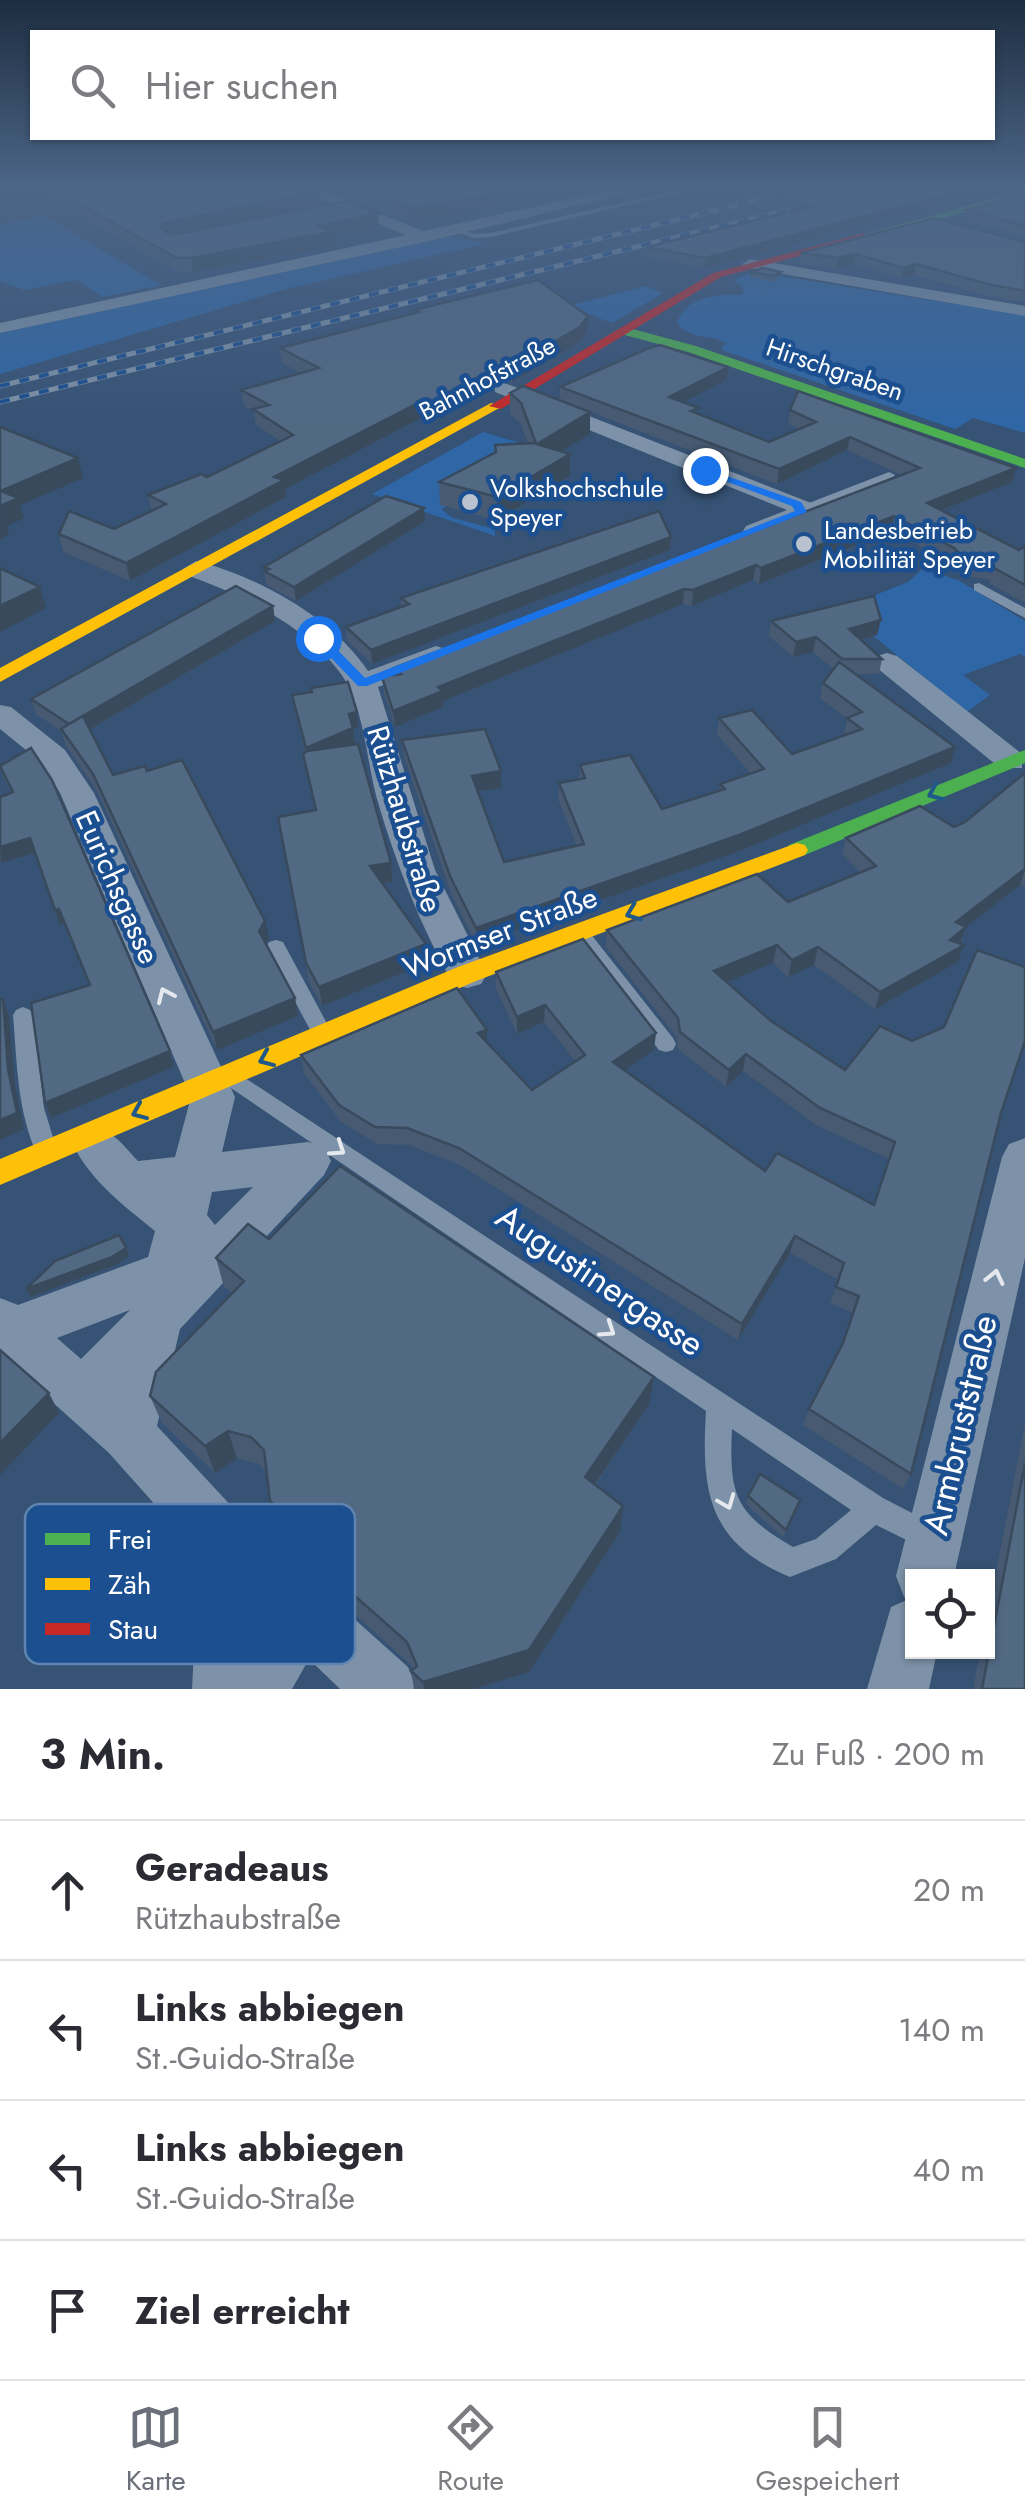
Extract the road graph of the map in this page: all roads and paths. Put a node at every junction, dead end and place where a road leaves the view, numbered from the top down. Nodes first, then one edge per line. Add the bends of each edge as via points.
1 (294, 266) edge
2 (745, 266) edge
3 (760, 266) edge
4 (1025, 312) edge
5 (0, 328) edge
6 (625, 332) junction
7 (511, 390) junction
8 (1025, 464) edge
9 (889, 475) edge
10 (802, 508) junction
11 (726, 542) edge
12 (196, 569) junction
13 (979, 587) dead end
14 (1025, 614) edge
15 (0, 647) edge
16 (453, 648) edge
17 (29, 662) junction
18 (887, 662) dead end
19 (0, 676) edge
20 (362, 684) junction
21 (0, 714) edge
22 (1021, 750) edge
23 (579, 934) junction
24 (276, 946) dead end
25 (466, 974) junction
26 (23, 1015) dead end
27 (323, 1036) junction
28 (666, 1044) dead end
29 (216, 1085) junction
30 (96, 1145) dead end
31 (46, 1151) junction
32 (0, 1172) edge
33 (194, 1174) junction
34 (128, 1182) junction
35 (1021, 1189) edge
36 (181, 1224) junction
37 (224, 1257) junction
38 (163, 1295) junction
39 (6, 1327) edge
40 (83, 1394) junction
41 (720, 1406) junction
42 (128, 1434) junction
43 (192, 1504) edge
44 (873, 1508) junction
45 (929, 1558) edge
46 (905, 1658) edge
47 (225, 1664) edge
48 (272, 1664) edge
49 (355, 1664) edge
50 (379, 1688) edge
51 (224, 1689) edge
52 (257, 1689) edge
53 (898, 1689) edge

1 - 5 street
2 - 6 main road, Bahnhofstraße via 717,275
3 - 4 street
6 - 7 main road, Bahnhofstraße
6 - 8 main road, Hirschgraben via 692,348
7 - 10 street
7 - 12 main road, Bahnhofstraße
9 - 10 lane
10 - 11 street
12 - 17 main road, Bahnhofstraße
12 - 20 street, Rützhaubstraße via 278,607
13 - 14 lane
15 - 17 main road
16 - 20 street
17 - 19 main road, Bahnhofstraße
18 - 22 street
20 - 25 street, Rützhaubstraße via 417,872
29 -> 21 street, Eurichsgasse via 77,793 54,757
22 -> 23 main road, Wormser Straße via 804,848
23 - 25 main road, Wormser Straße
23 - 28 lane
24 - 27 lane
25 - 27 main road, Wormser Straße
26 - 31 lane
27 -> 29 main road, Wormser Straße
29 -> 31 main road, Wormser Straße
29 - 33 street
29 -> 41 lane, Augustinergasse
30 - 34 street
31 - 32 main road, Wormser Straße
33 - 34 street
33 - 36 street
33 - 37 street via 308,1161
34 - 36 street
45 -> 35 street, Armbruststraße
36 - 37 street
36 - 38 street
37 - 38 street
38 - 39 street
38 - 40 street
38 - 42 street
39 - 40 street
40 - 42 street
41 - 44 lane, Augustinergasse
41 -> 44 lane via 716,1474 730,1514 745,1532 790,1562 812,1558 840,1543
42 - 43 street
44 - 45 lane, Augustinergasse
46 - 53 street
47 - 51 street
48 - 52 street
49 - 50 street

